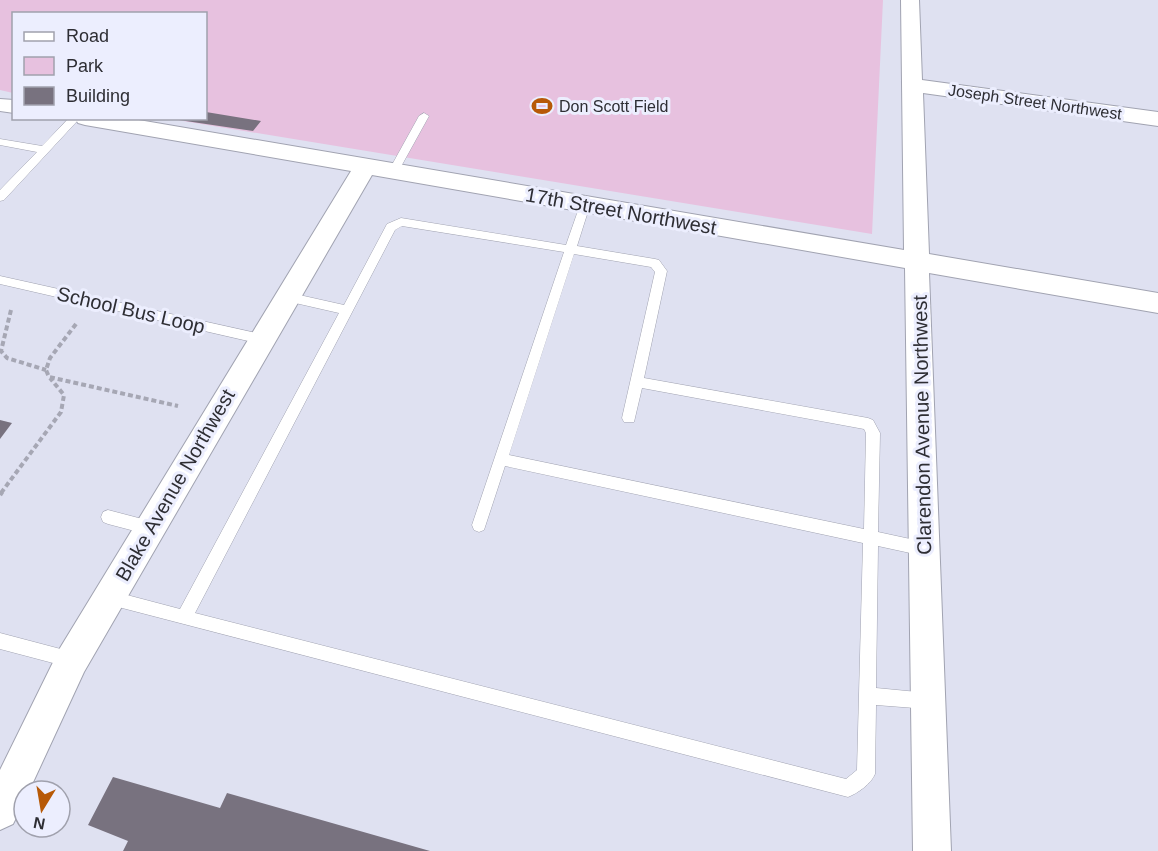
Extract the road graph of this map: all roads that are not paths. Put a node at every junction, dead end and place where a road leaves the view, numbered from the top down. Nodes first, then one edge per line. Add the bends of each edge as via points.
1 (910, 0) edge
2 (912, 85) junction
3 (424, 116) dead end
4 (1158, 119) edge
5 (73, 120) edge
6 (96, 120) edge
7 (0, 142) edge
8 (45, 150) junction
9 (365, 167) junction
10 (393, 172) junction
11 (0, 197) edge
12 (585, 205) junction
13 (570, 249) junction
14 (918, 262) junction
15 (0, 280) edge
16 (286, 297) junction
17 (1158, 303) edge
18 (347, 309) junction
19 (261, 339) junction
20 (637, 382) junction
21 (629, 418) dead end
22 (501, 459) junction
23 (108, 517) dead end
24 (479, 525) dead end
25 (150, 528) junction
26 (873, 538) junction
27 (924, 549) junction
28 (108, 598) junction
29 (184, 618) junction
30 (0, 640) edge
31 (72, 660) junction
32 (868, 696) junction
33 (928, 701) junction
34 (0, 811) edge
35 (932, 851) edge

1 - 2 street, Clarendon Avenue Northwest
2 - 4 street, Joseph Street Northwest
2 - 14 street, Clarendon Avenue Northwest
3 - 10 lane
5 - 8 lane
6 - 9 street, 17th Street Northwest
7 - 8 lane
8 - 11 lane
9 - 10 street, 17th Street Northwest
9 - 16 street, Blake Avenue Northwest
10 - 12 street, 17th Street Northwest
12 - 13 lane
12 - 14 street, 17th Street Northwest
13 - 18 lane via 401,222 391,226
13 - 20 lane via 655,263 661,271
13 - 22 lane
14 - 17 street, 17th Street Northwest
14 - 27 street, Clarendon Avenue Northwest
15 - 19 lane, School Bus Loop
16 - 18 lane
16 - 19 street, Blake Avenue Northwest
18 - 29 lane
19 - 25 street, Blake Avenue Northwest
20 - 21 lane
20 - 26 lane via 868,424 873,433
22 - 24 lane
22 - 26 lane
23 - 25 lane
25 - 28 street, Blake Avenue Northwest
26 - 27 lane
26 - 32 lane
27 - 33 street, Clarendon Avenue Northwest
28 - 29 lane
28 - 31 street, Blake Avenue Northwest
29 - 32 lane via 848,788 866,774
30 - 31 lane
31 - 34 street, Blake Avenue Northwest
32 - 33 lane
33 - 35 street, Clarendon Avenue Northwest

